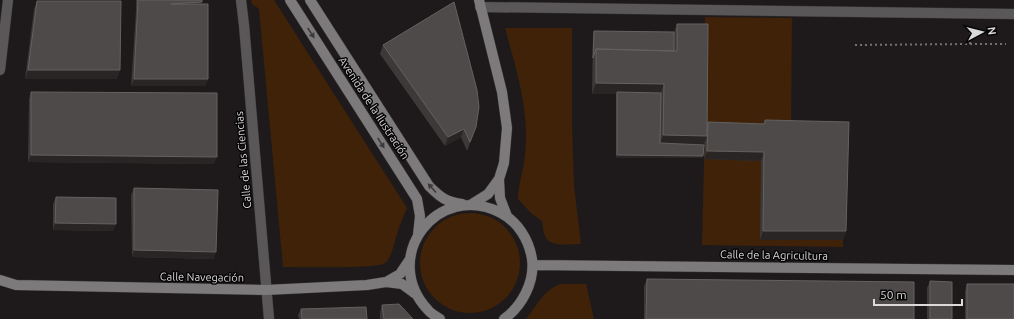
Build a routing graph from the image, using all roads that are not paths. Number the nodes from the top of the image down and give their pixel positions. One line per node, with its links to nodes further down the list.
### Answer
1 (8, 0): 7 (street)
2 (241, 0): 19 (street, Calle de las Ciencias)
3 (290, 0): 11 (street, Avenida de la Ilustración, one-way to 11)
4 (310, 0): 9 (street, Avenida de la Ilustración, one-way to 4)
5 (479, 3): 6 (street); 8 (street)
6 (1014, 14)
7 (0, 70)
8 (499, 179): 9 (street); 10 (street)
9 (469, 205): 10 (street, Avenida de la Ilustración); 11 (street)
10 (507, 216): 13 (street)
11 (418, 235): 12 (street)
12 (410, 259): 16 (street, Calle Navegación); 20 (street)
13 (533, 265): 14 (street, Calle de la Agricultura); 21 (street)
14 (1014, 270)
15 (0, 280): 17 (street)
16 (386, 282): 19 (street, Calle Navegación); 20 (street, Calle Navegación)
17 (16, 285): 18 (street); 19 (street, Calle Navegación)
18 (0, 289)
19 (266, 290): 22 (street, Calle de las Ciencias)
20 (417, 295): 23 (street)
21 (506, 318)
22 (269, 319)
23 (440, 319)

